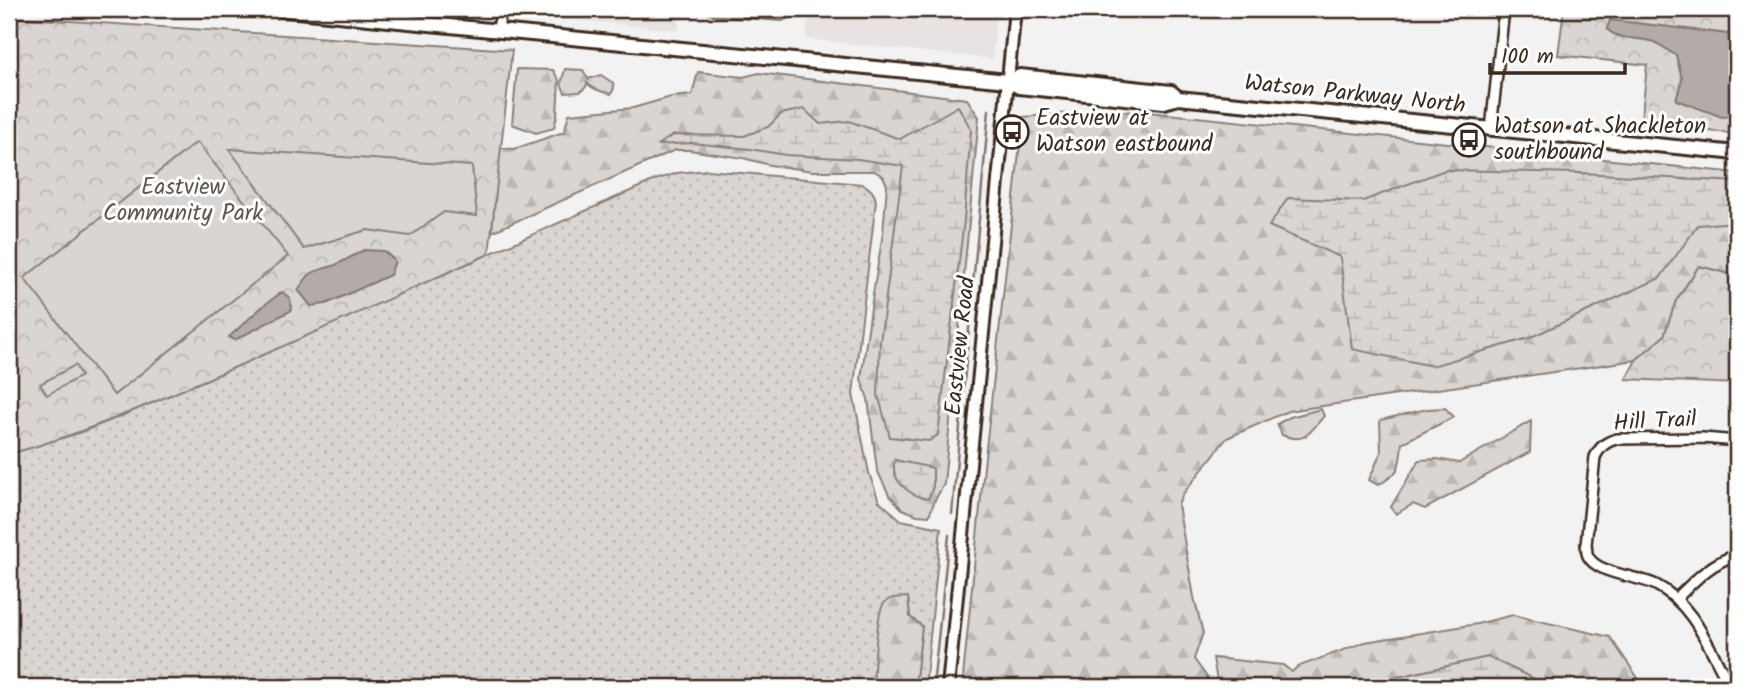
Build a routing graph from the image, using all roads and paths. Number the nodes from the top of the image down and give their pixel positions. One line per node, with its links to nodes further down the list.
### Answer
1 (277, 9): 5 (main road, Watson Parkway North)
2 (501, 9): 6 (street)
3 (1015, 9): 7 (street, Eastview Road)
4 (1504, 9): 8 (street)
5 (376, 13): 6 (main road, Watson Parkway North)
6 (498, 30): 7 (main road, Watson Parkway North)
7 (1008, 81): 8 (main road, Watson Parkway North); 13 (street, Eastview Road)
8 (1492, 129): 9 (main road, Watson Parkway North)
9 (1737, 153)
10 (1737, 441): 12 (street, Hill Trail)
11 (1737, 555): 12 (street)
12 (1677, 598): 14 (street, Hill Trail)
13 (948, 687)
14 (1734, 687)

